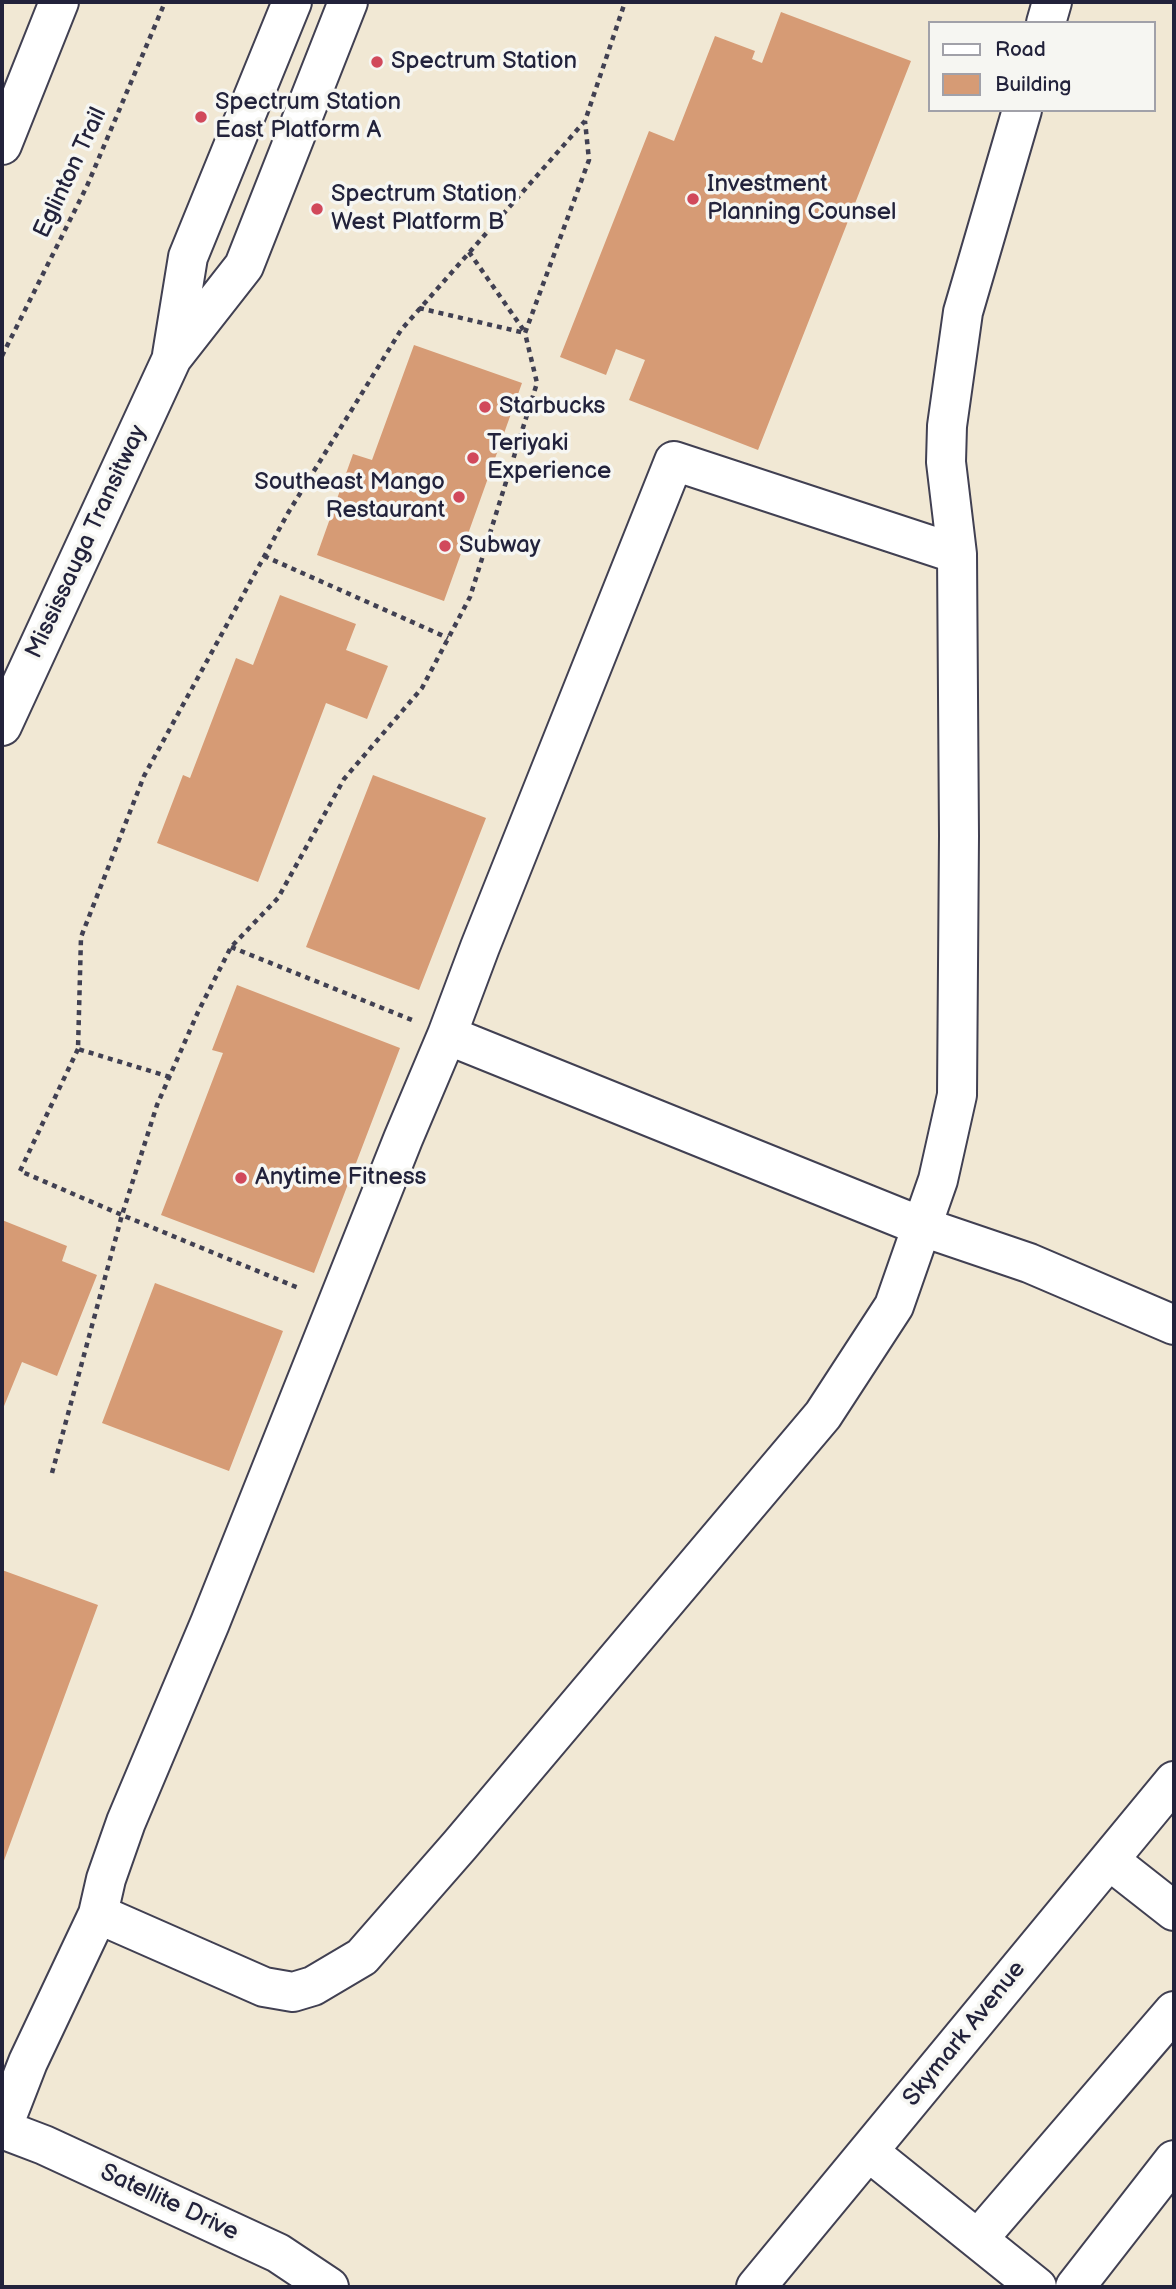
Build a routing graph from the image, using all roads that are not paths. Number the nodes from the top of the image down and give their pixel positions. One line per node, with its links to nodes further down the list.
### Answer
1 (59, 2): 7 (street)
2 (292, 2): 8 (street, Mississauga Transitway)
3 (348, 2): 8 (street, Mississauga Transitway)
4 (1052, 2): 5 (street)
5 (1047, 21)
6 (1021, 112): 9 (street)
7 (2, 145)
8 (172, 358): 10 (street, Mississauga Transitway)
9 (957, 554): 11 (street); 12 (street)
10 (2, 726)
11 (447, 1035): 12 (street); 17 (street)
12 (923, 1227): 13 (street); 17 (street)
13 (1174, 1325)
14 (1174, 1781): 15 (street, Skymark Avenue)
15 (1109, 1860): 16 (street); 20 (street, Skymark Avenue)
16 (1174, 1911)
17 (98, 1914): 19 (street)
18 (1174, 2011): 22 (street)
19 (2, 2129): 23 (street, Satellite Drive)
20 (869, 2151): 22 (street); 24 (street, Skymark Avenue)
21 (1174, 2160): 26 (street)
22 (978, 2239): 25 (street)
23 (329, 2287)
24 (756, 2287)
25 (1037, 2287)
26 (1075, 2287)

